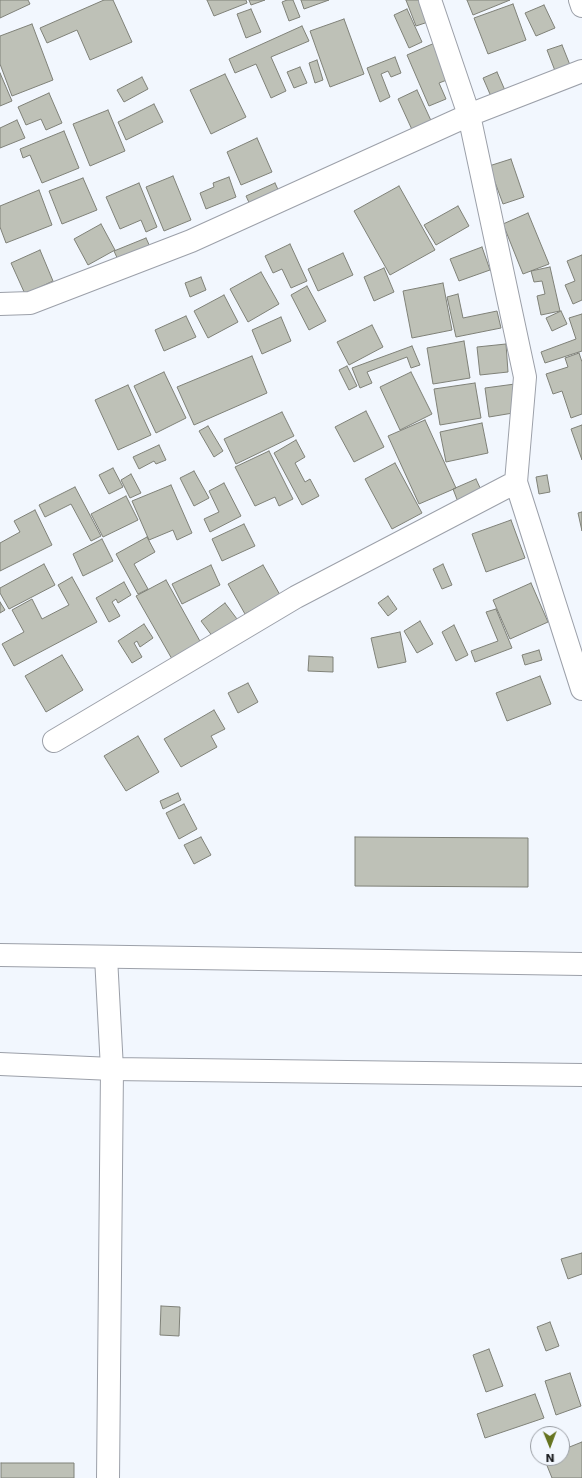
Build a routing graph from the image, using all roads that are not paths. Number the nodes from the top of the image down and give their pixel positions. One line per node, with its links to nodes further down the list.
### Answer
1 (430, 0): 5 (street)
2 (580, 0): 3 (street)
3 (582, 6)
4 (582, 72): 5 (street)
5 (469, 115): 6 (street); 7 (street)
6 (0, 304)
7 (516, 482): 8 (street); 9 (street)
8 (582, 689)
9 (54, 741)
10 (0, 955): 11 (street)
11 (106, 956): 12 (street); 14 (street)
12 (582, 964)
13 (0, 1064): 14 (street)
14 (112, 1069): 15 (street); 16 (street)
15 (582, 1075)
16 (108, 1478)

